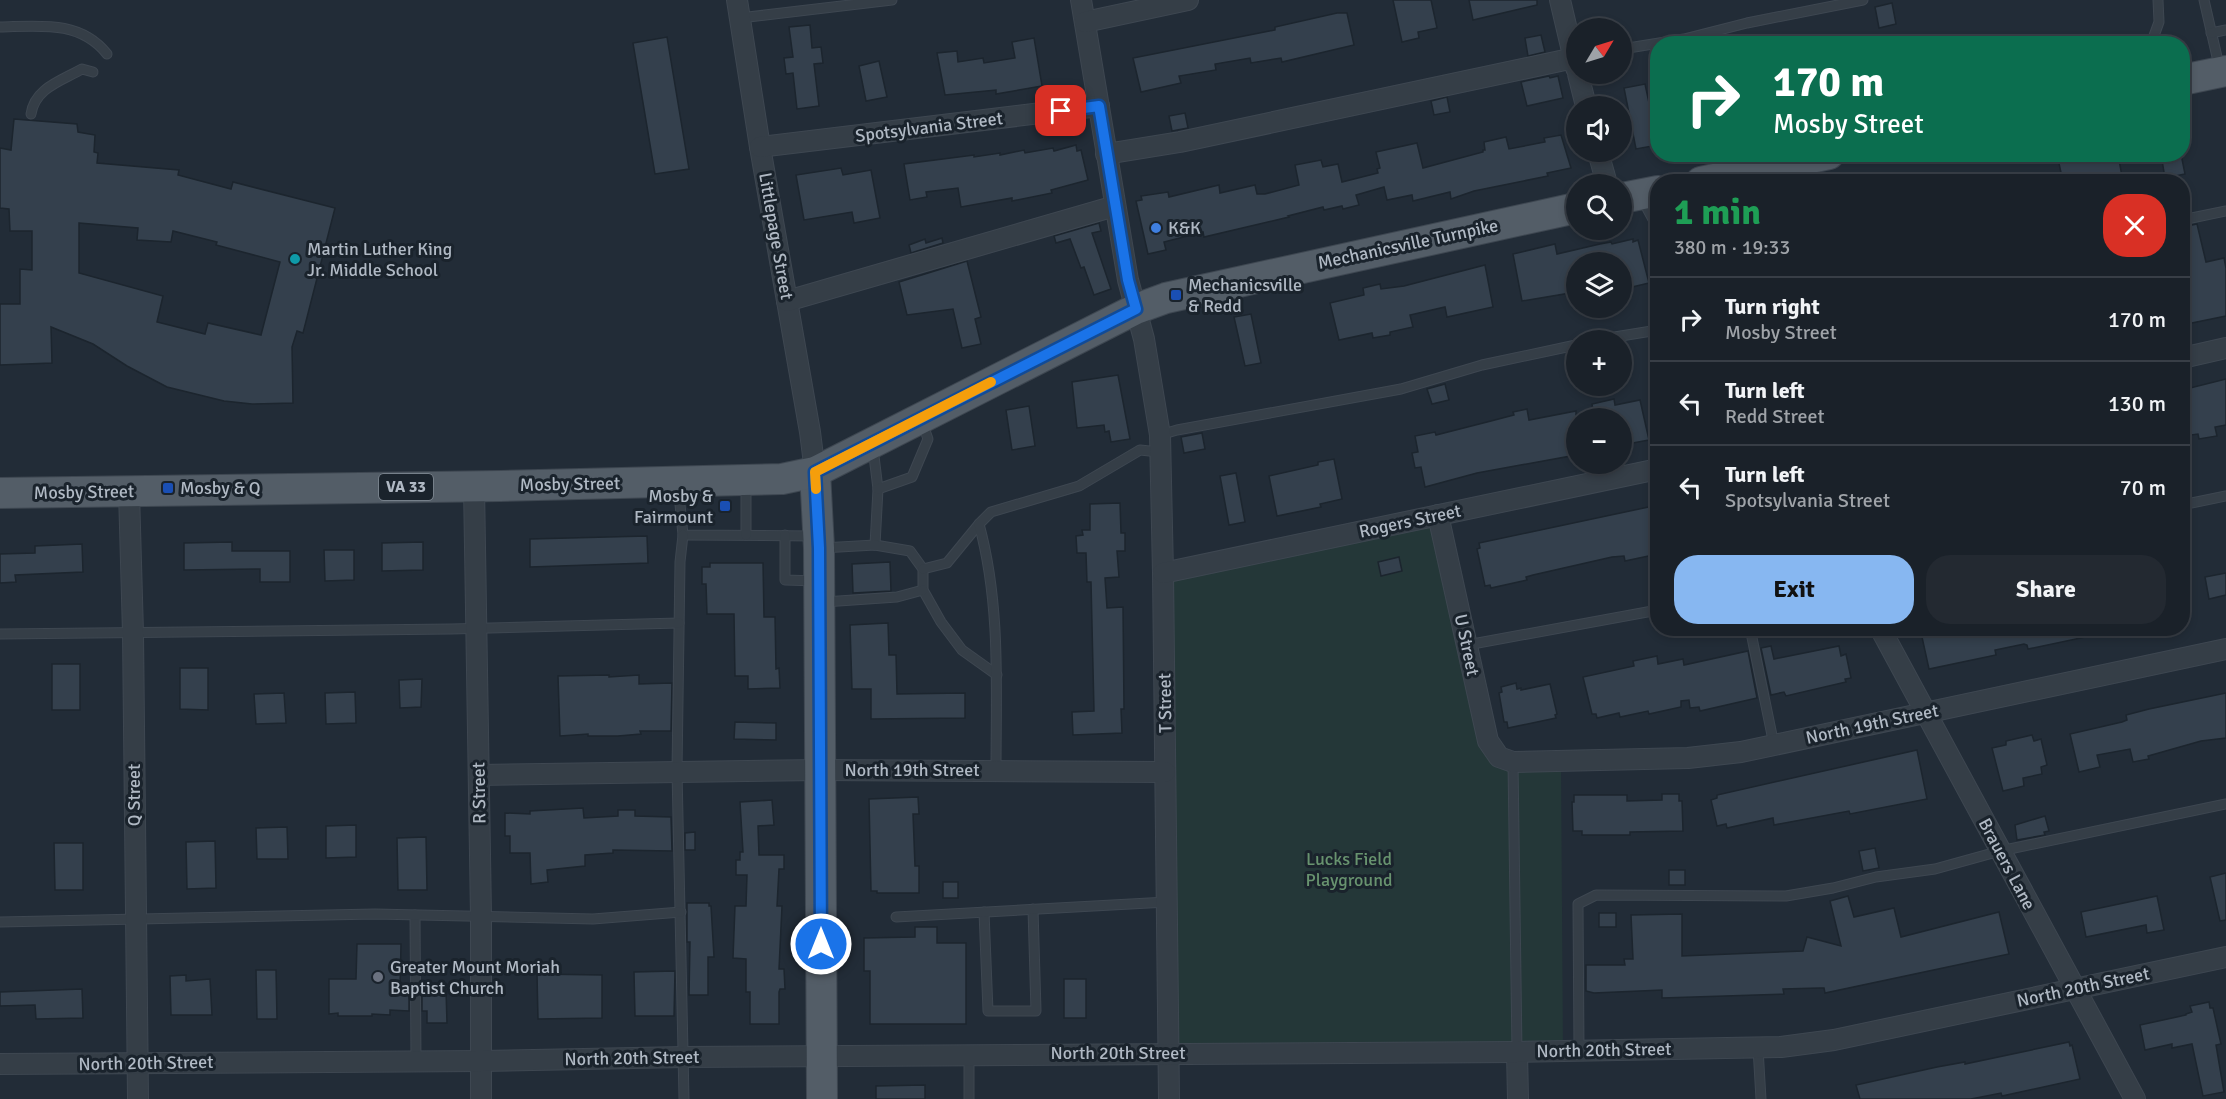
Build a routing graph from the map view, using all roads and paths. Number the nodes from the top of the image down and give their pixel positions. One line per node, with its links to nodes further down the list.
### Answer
1 (892, 0): 8 (lane)
2 (1081, 0): 9 (street, T Street)
3 (1188, 0): 9 (street)
4 (1560, 0): 10 (street)
5 (1863, 0): 14 (lane)
6 (2158, 0): 15 (lane)
7 (2204, 0): 13 (lane)
8 (738, 9): 25 (street, Littlepage Street)
9 (1085, 21): 23 (street, T Street)
10 (1566, 24)
11 (0, 27): 18 (lane)
12 (2226, 30): 13 (lane)
13 (2211, 33): 20 (lane)
14 (1696, 36)
15 (2154, 36)
16 (1650, 45): 17 (lane)
17 (1632, 48)
18 (108, 54)
19 (1566, 66): 26 (street)
20 (2223, 71): 22 (main road)
21 (93, 72): 24 (lane)
22 (2190, 78)
23 (1099, 106): 25 (street, Spotsylvania Street); 26 (street, T Street)
24 (31, 114)
25 (760, 147): 33 (street, Littlepage Street)
26 (1106, 154): 29 (street, T Street)
27 (1792, 162): 28 (main road)
28 (1738, 174)
29 (1115, 206): 33 (street); 34 (street, T Street)
30 (1566, 210): 34 (main road, Mechanicsville Turnpike)
31 (2226, 211): 32 (lane)
32 (2190, 218)
33 (787, 301): 44 (street, Littlepage Street)
34 (1136, 309): 40 (main road, Mosby Street); 42 (street, T Street)
35 (1650, 331): 36 (lane)
36 (1632, 334)
37 (1566, 347): 42 (lane)
38 (2226, 348): 39 (street)
39 (2190, 356)
40 (920, 417): 41 (main road, Mosby Street); 48 (lane)
41 (873, 442): 44 (main road, Mosby Street); 48 (lane)
42 (1159, 444): 54 (lane); 61 (street, T Street)
43 (1650, 471): 53 (street, Rogers Street)
44 (815, 472): 45 (main road, Mosby Street / VA 33); 58 (main road)
45 (746, 480): 46 (main road, Mosby Street / VA 33); 56 (lane)
46 (678, 482): 47 (main road, Mosby Street / VA 33); 55 (lane)
47 (474, 486): 49 (main road, Mosby Street / VA 33); 66 (street, R Street)
48 (878, 489): 59 (lane)
49 (129, 492): 50 (main road, Mosby Street / VA 33); 67 (street, Q Street)
50 (0, 493)
51 (2226, 496): 52 (lane)
52 (2190, 503)
53 (1438, 515): 61 (street, Rogers Street); 71 (street, U Street)
54 (979, 525): 60 (lane); 73 (lane)
55 (683, 535): 56 (lane); 65 (lane)
56 (746, 535): 57 (lane)
57 (785, 536): 58 (lane); 63 (lane)
58 (819, 542): 59 (lane); 63 (main road)
59 (874, 545): 60 (lane)
60 (923, 569): 62 (lane)
61 (1163, 573): 80 (street, T Street)
62 (922, 590): 63 (lane); 73 (lane)
63 (819, 591): 77 (main road)
64 (1650, 611): 71 (lane)
65 (679, 623): 66 (lane); 78 (lane)
66 (477, 628): 67 (lane); 81 (street, R Street)
67 (133, 633): 68 (lane); 91 (street, Q Street)
68 (0, 634)
69 (1752, 636): 75 (lane)
70 (1884, 636): 74 (street, Brauers Lane)
71 (1467, 645): 76 (street, U Street)
72 (2226, 649): 74 (street, North 19th Street)
73 (997, 675): 79 (lane)
74 (1924, 713): 75 (street, North 19th Street); 83 (street, Brauers Lane)
75 (1774, 745): 76 (street, North 19th Street)
76 (1513, 762): 97 (lane)
77 (821, 770): 78 (street, North 19th Street); 79 (street, North 19th Street); 100 (main road)
78 (677, 771): 81 (street, North 19th Street); 86 (lane)
79 (996, 771): 80 (street, North 19th Street)
80 (1165, 772): 84 (street, T Street)
81 (479, 775): 89 (street, R Street)
82 (2226, 804): 83 (lane)
83 (2000, 851): 94 (street, Brauers Lane); 96 (lane)
84 (1167, 902): 85 (lane); 98 (street, T Street)
85 (1032, 909): 87 (lane); 87 (lane)
86 (681, 912): 89 (lane); 101 (lane)
87 (984, 912): 90 (lane)
88 (415, 915): 89 (lane); 91 (lane); 102 (lane)
89 (481, 916): 103 (street, R Street)
90 (896, 917)
91 (134, 920): 92 (lane); 104 (street, Q Street)
92 (0, 922)
93 (2226, 957): 94 (street, North 20th Street)
94 (2074, 989): 95 (street, North 20th Street); 114 (street, Brauers Lane)
95 (1758, 1048): 96 (street, North 20th Street); 113 (lane)
96 (1579, 1049): 97 (street, North 20th Street)
97 (1517, 1052): 98 (street, North 20th Street); 112 (street)
98 (1169, 1053): 99 (street, North 20th Street); 111 (street, T Street)
99 (969, 1055): 100 (street, North 20th Street); 110 (lane)
100 (821, 1056): 101 (street, North 20th Street); 109 (main road)
101 (684, 1057): 103 (street, North 20th Street); 108 (lane)
102 (416, 1061): 103 (street, North 20th Street); 104 (street, North 20th Street)
103 (481, 1061): 107 (street, R Street)
104 (137, 1062): 105 (street, North 20th Street); 106 (street, Q Street)
105 (0, 1064)
106 (138, 1099)
107 (481, 1099)
108 (684, 1099)
109 (822, 1099)
110 (969, 1099)
111 (1169, 1099)
112 (1518, 1099)
113 (1761, 1099)
114 (2135, 1099)

